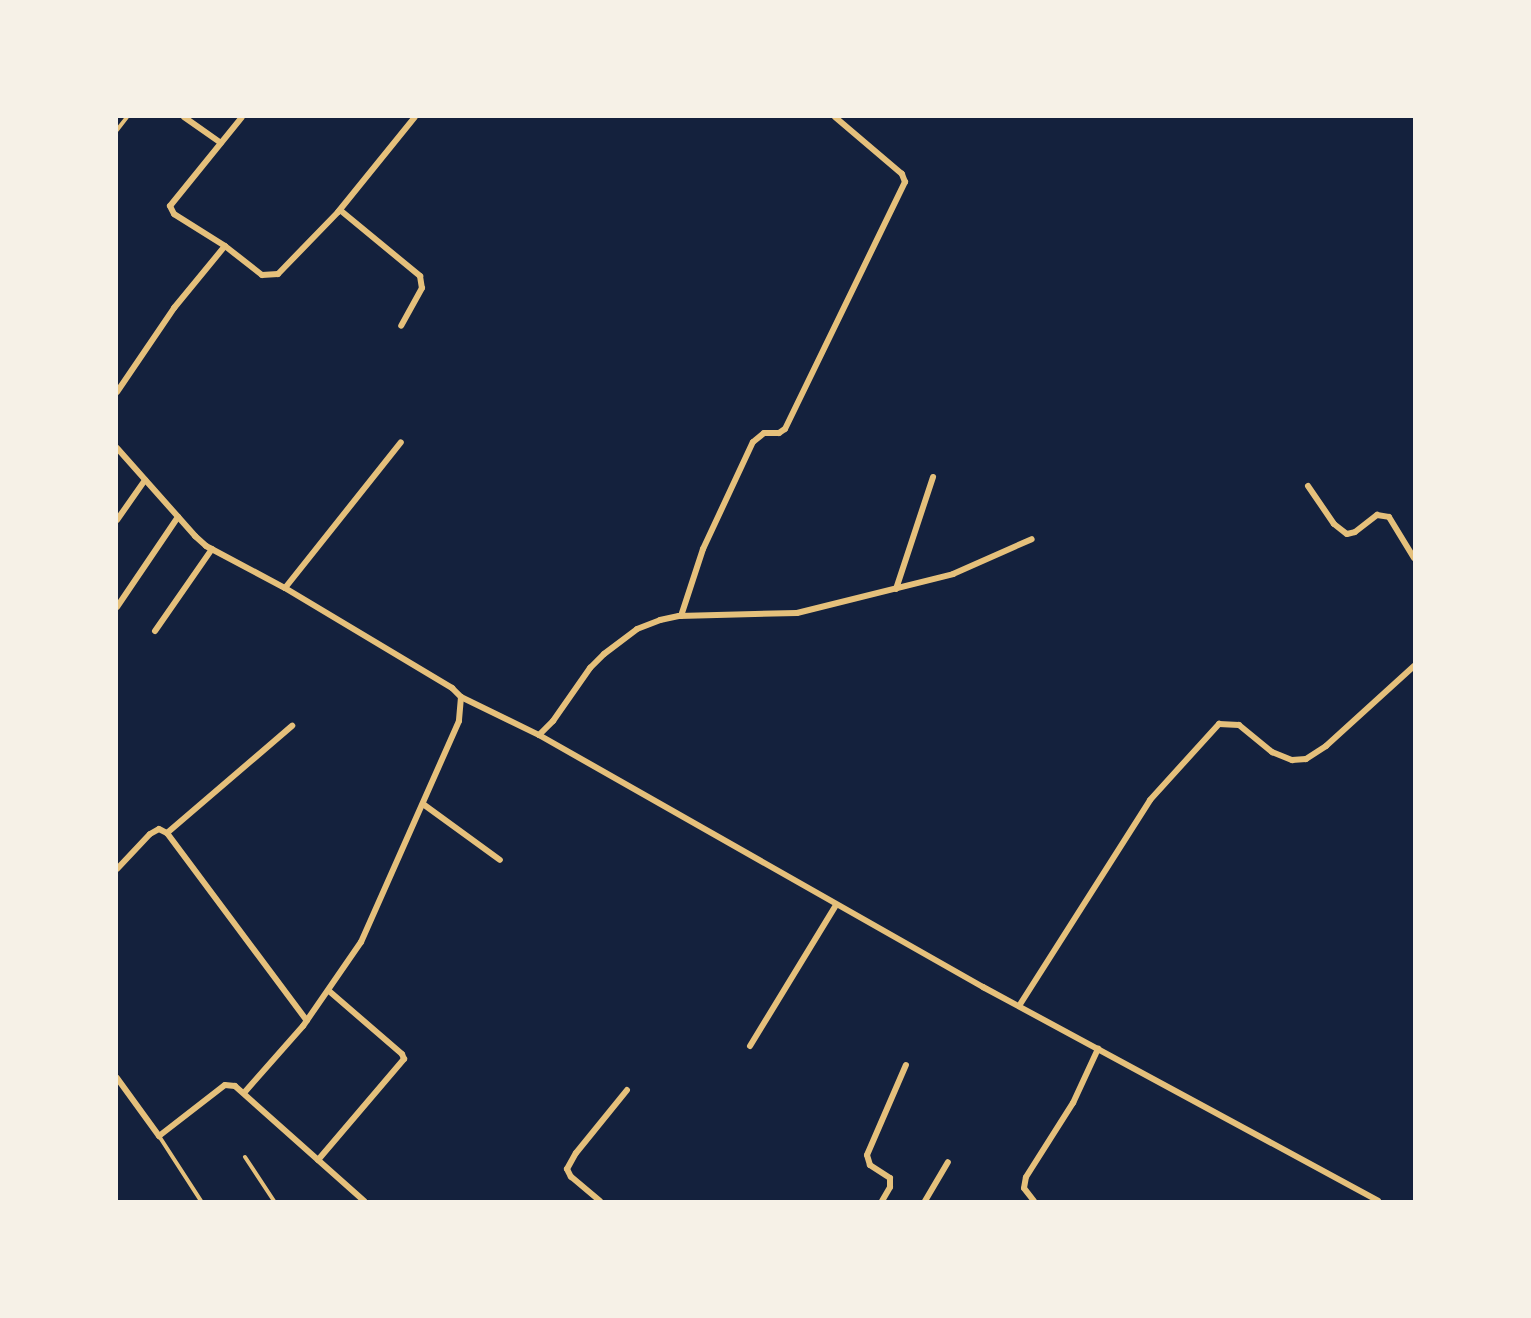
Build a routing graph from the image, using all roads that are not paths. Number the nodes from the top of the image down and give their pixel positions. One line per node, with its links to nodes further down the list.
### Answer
1 (127, 117): 6 (lane)
2 (184, 117): 7 (street)
3 (242, 117): 7 (street)
4 (414, 117): 8 (street)
5 (835, 117): 25 (street)
6 (117, 130)
7 (221, 143): 9 (street)
8 (340, 210): 9 (street); 10 (street)
9 (225, 246): 11 (street)
10 (401, 326)
11 (117, 392)
12 (401, 442): 22 (street)
13 (117, 448): 15 (street)
14 (933, 477): 23 (street)
15 (145, 480): 17 (street); 18 (street)
16 (1308, 486): 21 (street)
17 (178, 518): 20 (street); 24 (street)
18 (117, 520)
19 (1032, 539): 23 (street)
20 (212, 549): 22 (street); 26 (street)
21 (1414, 558)
22 (285, 588): 28 (street)
23 (896, 589): 25 (street)
24 (117, 607)
25 (681, 616): 30 (street)
26 (155, 631)
27 (1414, 666): 37 (street)
28 (461, 697): 30 (street); 31 (street)
29 (292, 726): 32 (street)
30 (538, 735): 35 (street)
31 (423, 804): 33 (street); 36 (street)
32 (167, 833): 34 (street); 38 (street)
33 (501, 860)
34 (117, 869)
35 (836, 905): 37 (street); 39 (street)
36 (329, 991): 38 (street); 47 (street)
37 (1019, 1006): 40 (street)
38 (307, 1021): 44 (street)
39 (750, 1046)
40 (1098, 1049): 55 (street); 56 (street)
41 (906, 1065): 53 (street)
42 (117, 1078): 45 (street)
43 (627, 1090): 52 (street)
44 (244, 1093): 45 (street); 47 (street)
45 (159, 1136): 49 (lane)
46 (244, 1157): 50 (lane)
47 (318, 1160): 51 (street)
48 (948, 1162): 54 (street)
49 (201, 1201)
50 (274, 1201)
51 (364, 1201)
52 (600, 1201)
53 (882, 1201)
54 (925, 1201)
55 (1034, 1201)
56 (1378, 1201)

